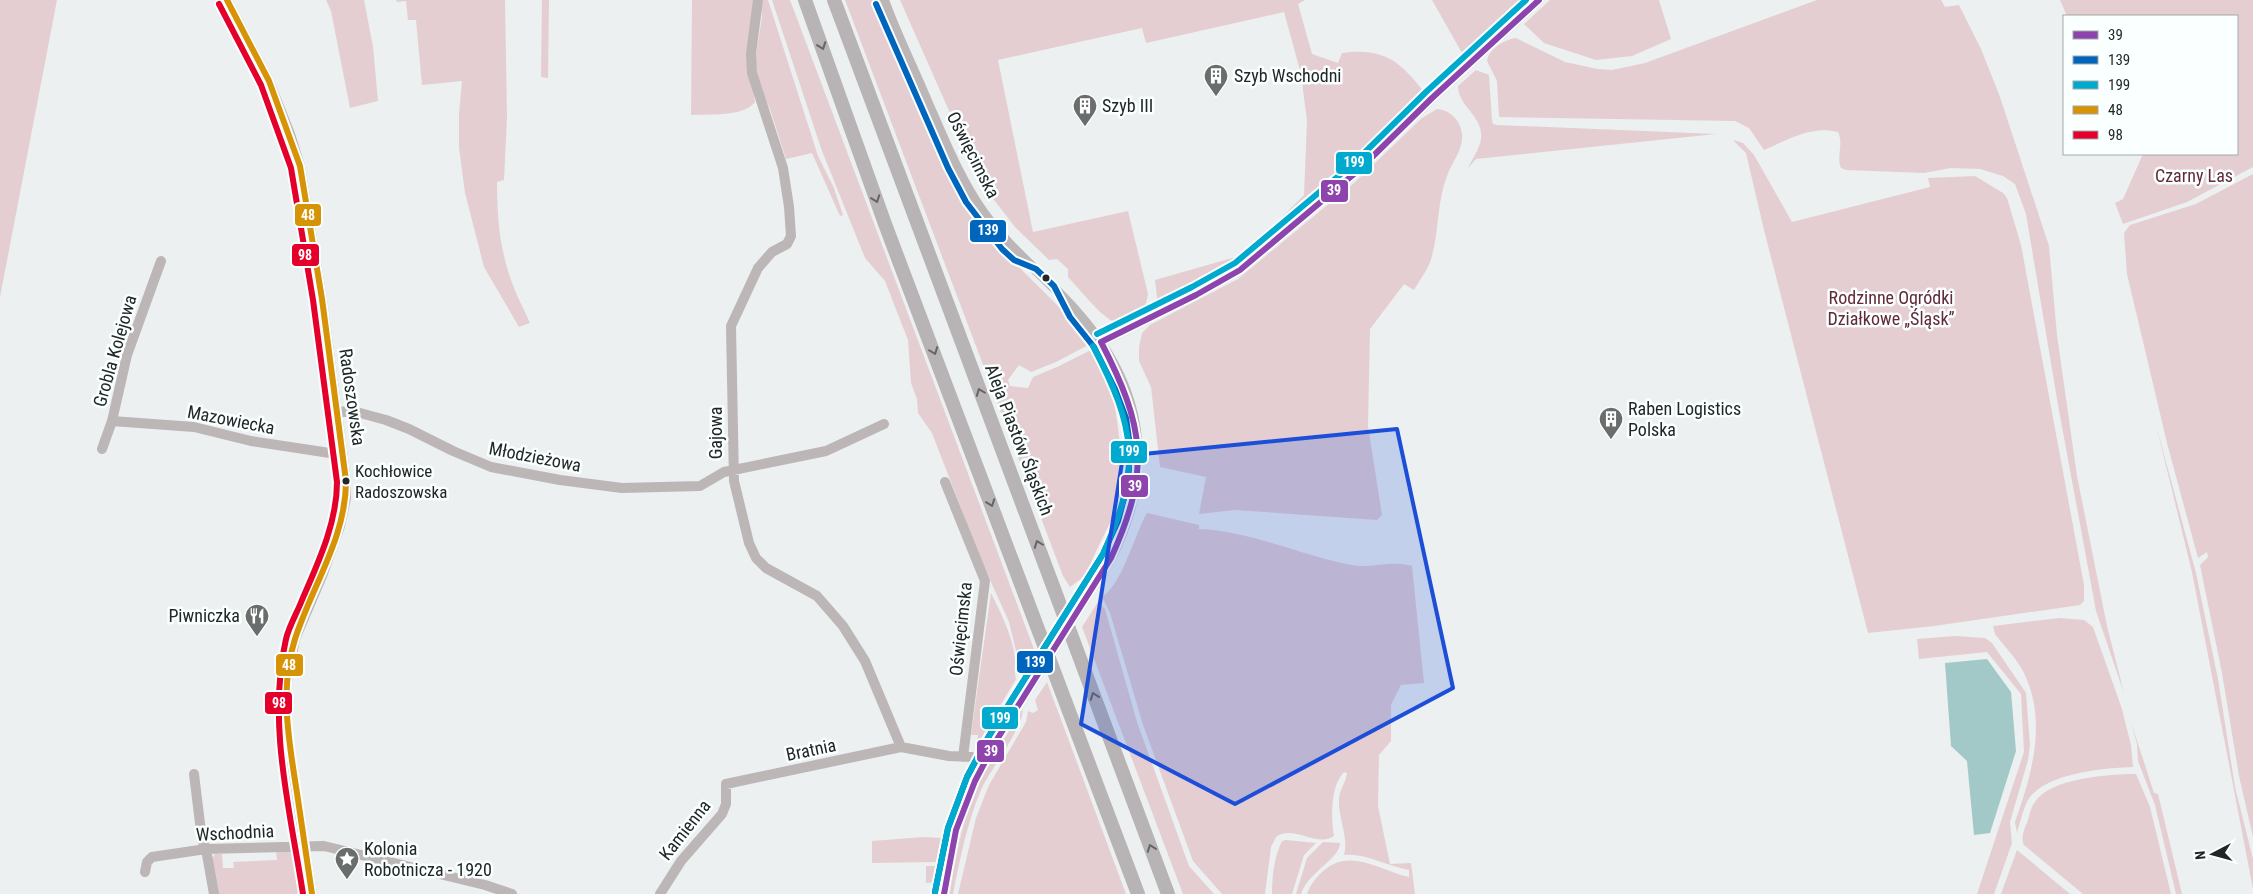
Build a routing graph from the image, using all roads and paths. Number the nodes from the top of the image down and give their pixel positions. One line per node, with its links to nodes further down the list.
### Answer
1 (227, 0): 9 (street, Radoszowska)
2 (758, 0): 14 (street, Gajowa)
3 (805, 0): 29 (highway, one-way to 29)
4 (834, 0): 30 (highway, Aleja Piastów Śląskich, one-way to 4)
5 (884, 0): 8 (street, Oświęcimska)
6 (1539, 0): 8 (street)
7 (161, 261): 10 (street, Grobla Kolejowa)
8 (1101, 342): 18 (street, Oświęcimska)
9 (337, 411): 13 (street, Radoszowska); 14 (street, Młodzieżowa)
10 (112, 421): 12 (street, Grobla Kolejowa); 13 (street, Mazowiecka)
11 (884, 424): 14 (street, Młodzieżowa)
12 (102, 449)
13 (343, 455): 21 (street, Radoszowska)
14 (733, 471): 16 (street, Gajowa)
15 (945, 482): 17 (street, Oświęcimska)
16 (901, 747): 17 (street); 20 (street, Bratnia)
17 (963, 757): 18 (street)
18 (984, 762): 28 (street, Oświęcimska)
19 (194, 774): 22 (street)
20 (726, 784): 27 (street, Kamienna)
21 (305, 845): 22 (street, Wschodnia); 25 (street, Radoszowska); 26 (street, Wschodnia)
22 (206, 849): 23 (street, Wschodnia); 24 (street)
23 (145, 872)
24 (214, 894)
25 (312, 894)
26 (512, 894)
27 (660, 894)
28 (944, 894)
29 (1138, 894)
30 (1168, 894)

